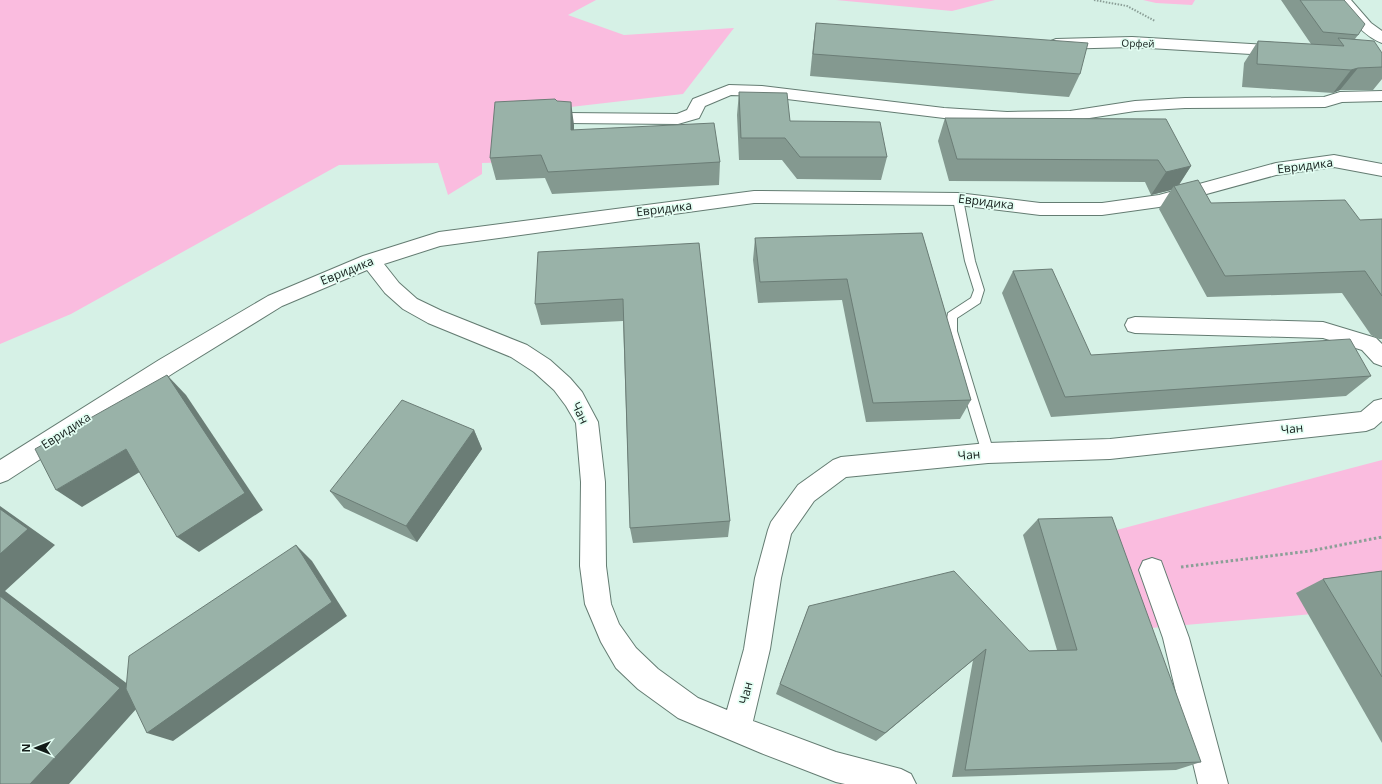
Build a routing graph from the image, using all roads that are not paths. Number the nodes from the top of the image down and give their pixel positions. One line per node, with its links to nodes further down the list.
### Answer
1 (1342, 0): 2 (street)
2 (1382, 38)
3 (1038, 45): 4 (street, Орфей)
4 (1298, 52)
5 (1382, 96): 6 (street)
6 (567, 118)
7 (1382, 170): 8 (street, Евридика)
8 (958, 199): 9 (street, Евридика); 13 (lane)
9 (370, 261): 14 (street, Евридика); 16 (street, Чан)
10 (1135, 325): 11 (street)
11 (1382, 356)
12 (1382, 408): 13 (street, Чан)
13 (988, 453): 16 (street, Чан)
14 (0, 473)
15 (1152, 570): 18 (street)
16 (737, 728): 17 (street, Чан)
17 (901, 784)
18 (1212, 784)

